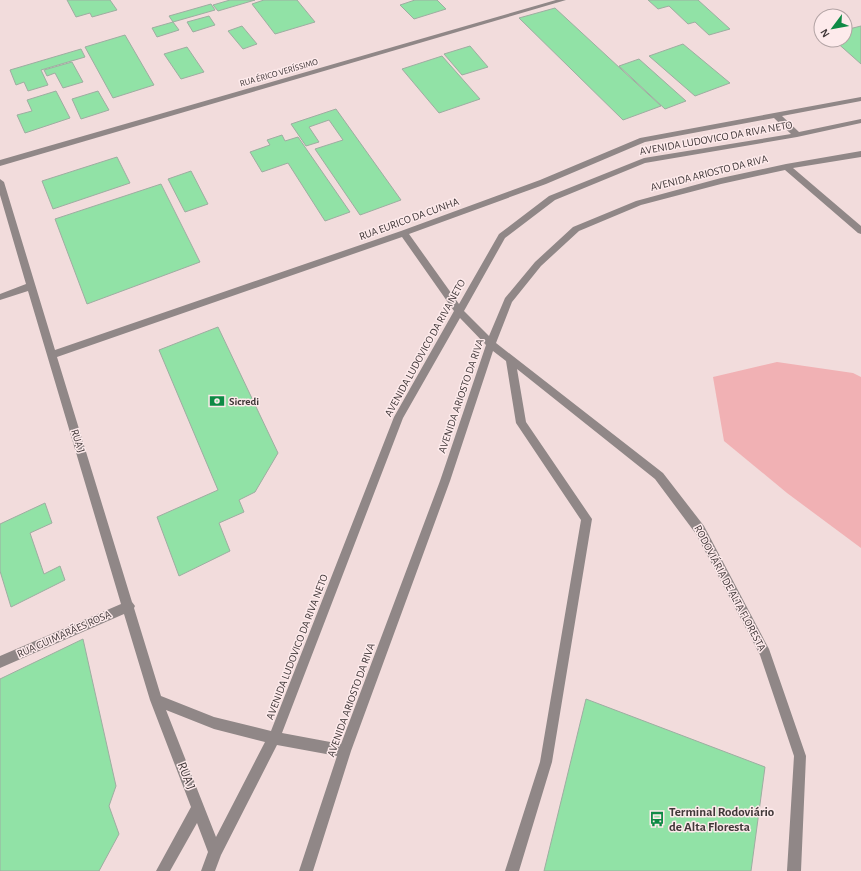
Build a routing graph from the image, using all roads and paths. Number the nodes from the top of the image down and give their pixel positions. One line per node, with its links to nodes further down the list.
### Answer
1 (562, 0): 7 (street, RUA ÉRICO VERÍSSIMO)
2 (861, 99): 3 (street, RUA EURICO DA CUNHA)
3 (776, 115): 5 (street); 10 (street, RUA EURICO DA CUNHA)
4 (861, 121): 5 (street, AVENIDA LUDOVICO DA RIVA NETO)
5 (797, 136): 10 (street, AVENIDA LUDOVICO DA RIVA NETO)
6 (861, 154): 8 (street, AVENIDA ARIOSTO DA RIVA)
7 (0, 163)
8 (786, 167): 11 (street); 16 (street, AVENIDA ARIOSTO DA RIVA)
9 (0, 182): 13 (street, RUA J)
10 (548, 190): 12 (street, RUA EURICO DA CUNHA); 15 (street, AVENIDA LUDOVICO DA RIVA NETO)
11 (861, 231)
12 (404, 233): 15 (street, RODOVIÁRIA DE ALTA FLORESTA); 17 (street, RUA EURICO DA CUNHA)
13 (32, 286): 14 (street); 17 (street, RUA J)
14 (0, 297)
15 (459, 311): 16 (street, RODOVIÁRIA DE ALTA FLORESTA); 22 (street, AVENIDA LUDOVICO DA RIVA NETO)
16 (491, 344): 18 (street, RODOVIÁRIA DE ALTA FLORESTA); 23 (street, AVENIDA ARIOSTO DA RIVA)
17 (52, 355): 19 (street, RUA J)
18 (510, 359): 29 (street); 30 (street, RODOVIÁRIA DE ALTA FLORESTA)
19 (129, 606): 20 (street, RUA GUIMARÃES ROSA); 21 (street, RUA J)
20 (0, 662)
21 (156, 700): 22 (street); 24 (street, RUA J)
22 (274, 738): 23 (street); 25 (street, AVENIDA LUDOVICO DA RIVA NETO)
23 (345, 750): 28 (street, AVENIDA ARIOSTO DA RIVA)
24 (198, 808): 25 (street, RUA J); 26 (street)
25 (214, 852): 27 (street, AVENIDA LUDOVICO DA RIVA NETO)
26 (163, 871)
27 (208, 871)
28 (306, 871)
29 (512, 871)
30 (794, 871)

